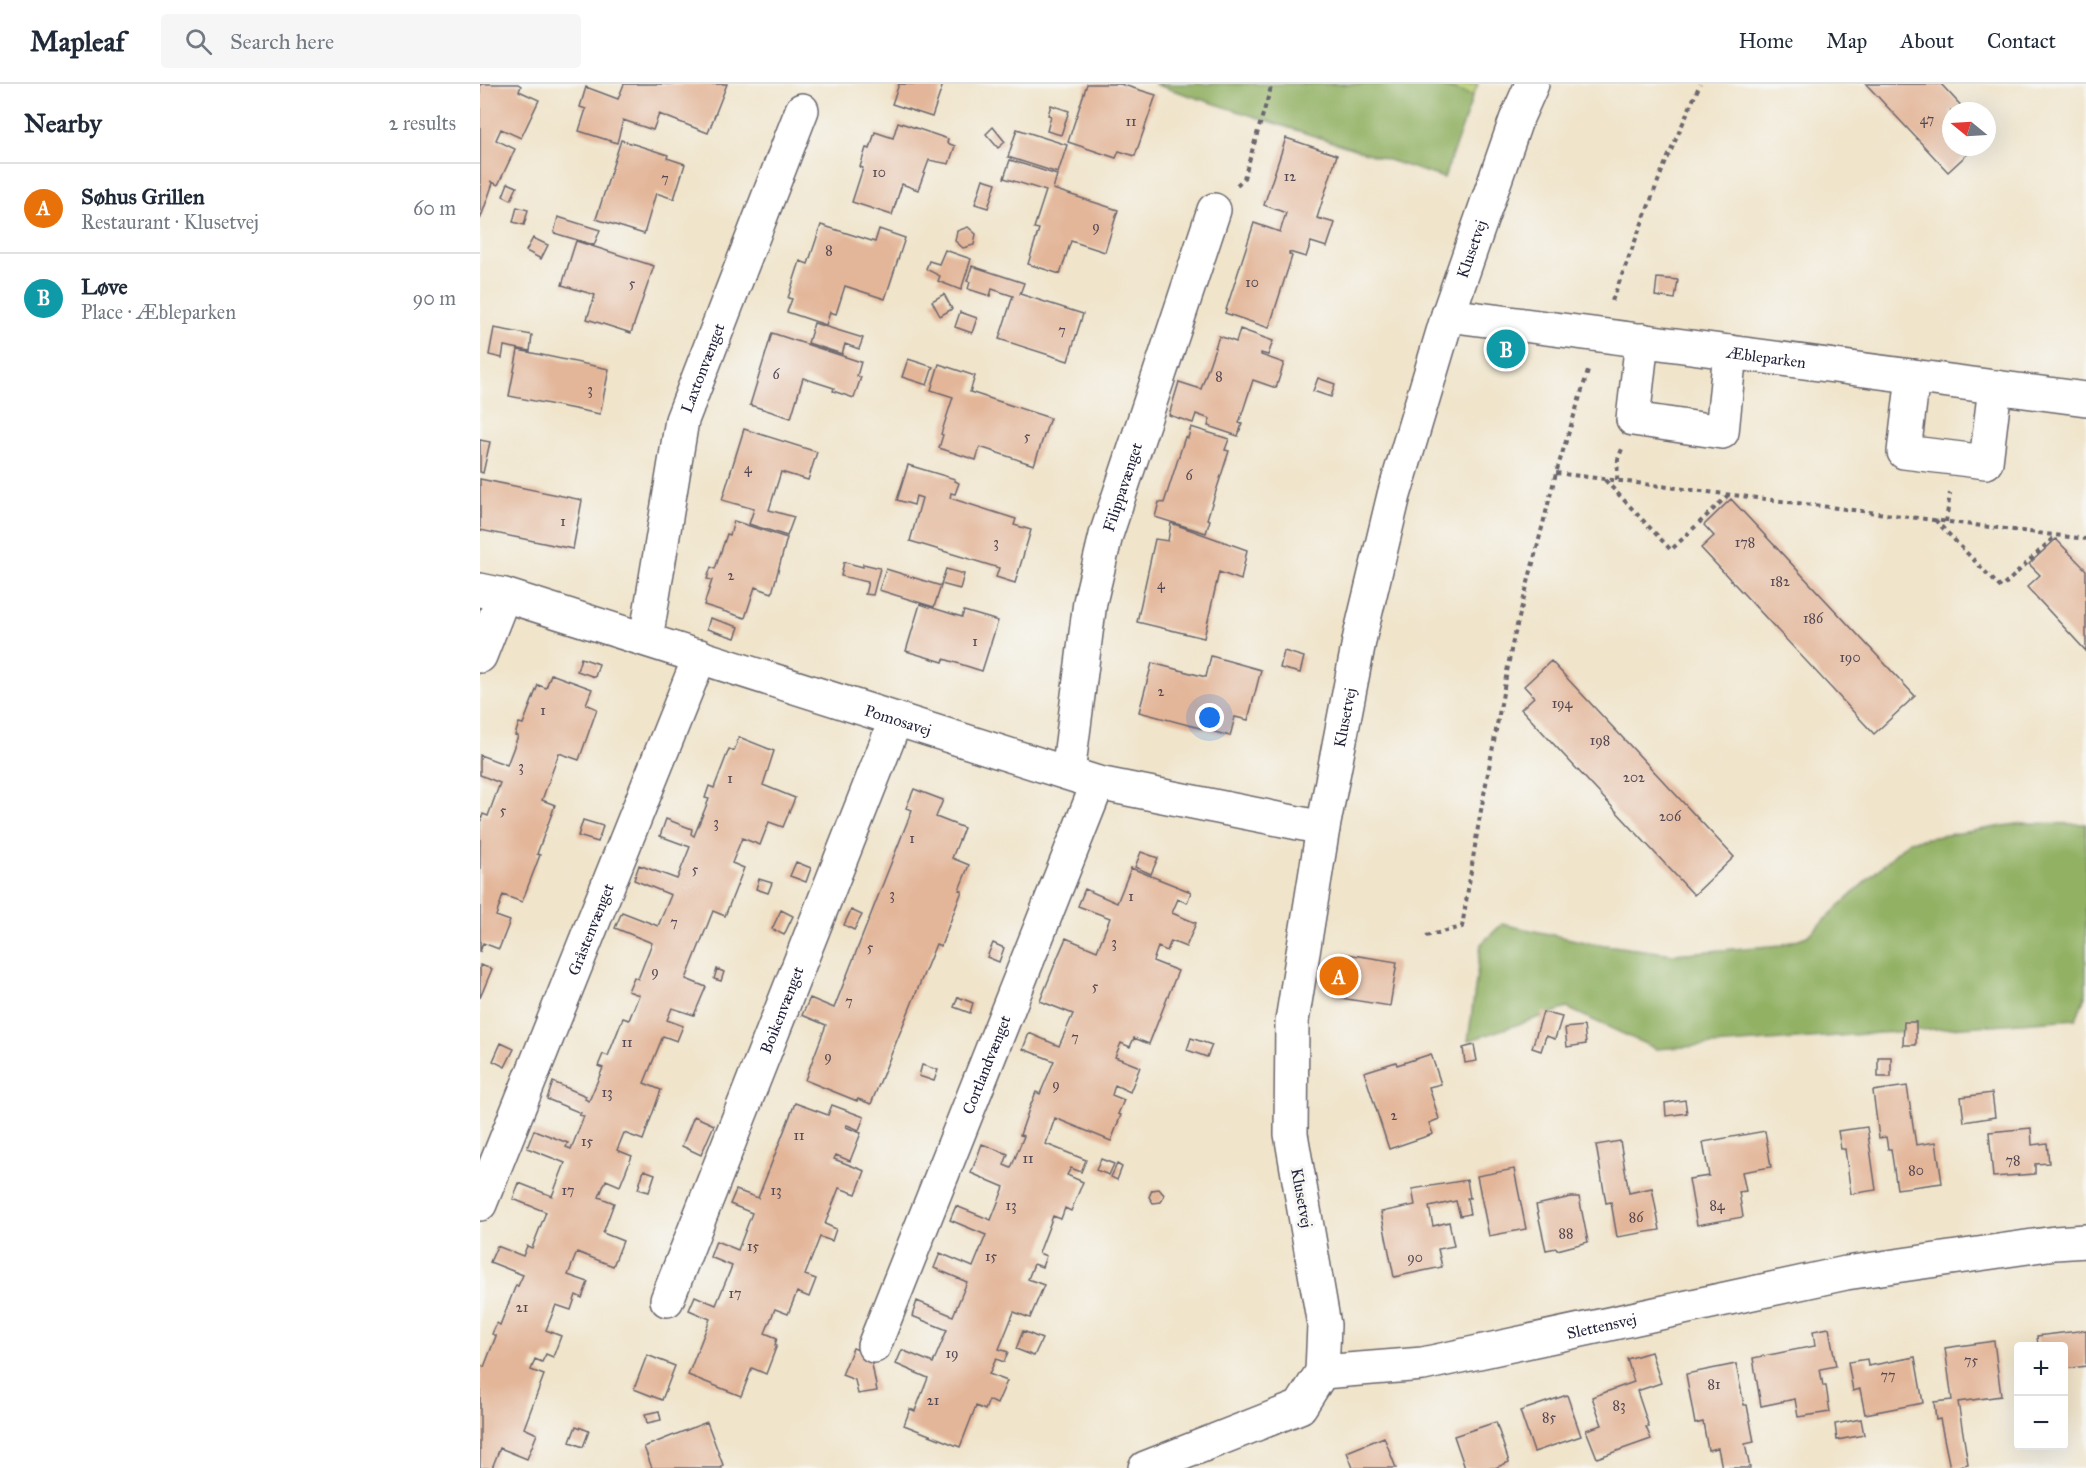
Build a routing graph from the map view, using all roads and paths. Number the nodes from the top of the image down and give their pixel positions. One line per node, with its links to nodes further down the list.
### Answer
1 (1272, 84): 5 (path)
2 (1532, 84): 6 (street, Klusetvej)
3 (1701, 84): 7 (path)
4 (802, 110): 20 (street, Laxtonvænget)
5 (1214, 210): 24 (street, Filippavænget)
6 (1448, 315): 7 (street, Æbleparken); 25 (street, Klusetvej)
7 (1600, 335): 8 (street, Æbleparken); 13 (path)
8 (1642, 340): 9 (street, Æbleparken); 9 (street)
9 (1730, 352): 10 (street, Æbleparken)
10 (1913, 376): 11 (street, Æbleparken); 11 (street)
11 (1995, 387): 12 (street, Æbleparken)
12 (2086, 399)
13 (1556, 473): 14 (path); 26 (path)
14 (1604, 479): 15 (path); 15 (path)
15 (1729, 495): 16 (path)
16 (1935, 520): 17 (path); 17 (path)
17 (2055, 535): 18 (path)
18 (2086, 539)
19 (492, 593): 20 (street, Pomosavej); 21 (street)
20 (646, 639): 22 (street, Pomosavej)
21 (480, 656)
22 (700, 656): 23 (street, Pomosavej); 27 (street, Gråstenvænget)
23 (896, 719): 24 (street, Pomosavej); 29 (street, Boikenvænget)
24 (1083, 778): 25 (street, Pomosavej); 30 (street, Cortlandvænget)
25 (1323, 828): 31 (street, Klusetvej)
26 (1426, 936)
27 (480, 1204)
28 (2086, 1241): 31 (street, Slettensvej)
29 (667, 1300)
30 (873, 1346)
31 (1322, 1372): 32 (street)
32 (1145, 1468)

